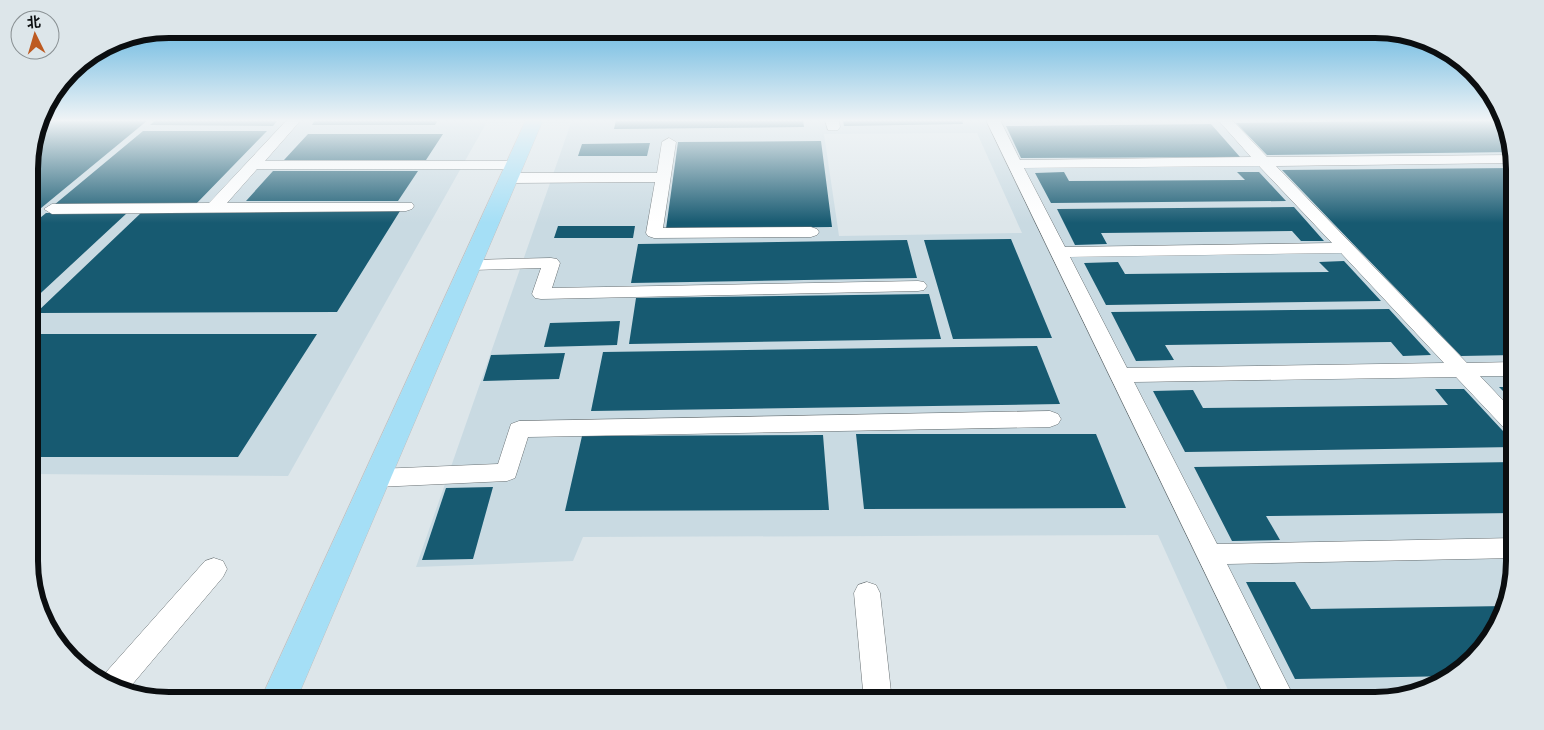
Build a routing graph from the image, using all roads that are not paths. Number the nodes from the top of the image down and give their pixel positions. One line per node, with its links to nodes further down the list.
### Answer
1 (264, 154): 9 (street)
2 (520, 154): 10 (main road)
3 (667, 154): 11 (street)
4 (1010, 154): 8 (street)
5 (1256, 154): 7 (street)
6 (1505, 159): 7 (street)
7 (1263, 162): 8 (street); 16 (street)
8 (1015, 164): 17 (street)
9 (254, 165): 10 (street); 13 (street)
10 (513, 171): 11 (street); 18 (main road)
11 (663, 177): 15 (street)
12 (406, 206): 13 (street)
13 (214, 208): 14 (street)
14 (52, 209)
15 (811, 232)
16 (1346, 248): 17 (street); 21 (street)
17 (1058, 252): 22 (street)
18 (472, 265): 19 (street); 25 (main road)
19 (918, 286)
20 (1506, 369): 21 (street)
21 (1462, 370): 22 (street); 23 (street)
22 (1120, 375): 27 (street)
23 (1506, 416)
24 (1050, 419): 25 (street)
25 (377, 478): 31 (main road)
26 (1506, 548): 27 (street)
27 (1209, 554): 33 (street)
28 (214, 569): 30 (street)
29 (867, 593): 32 (street)
30 (116, 682)
31 (282, 692)
32 (877, 692)
33 (1278, 692)

